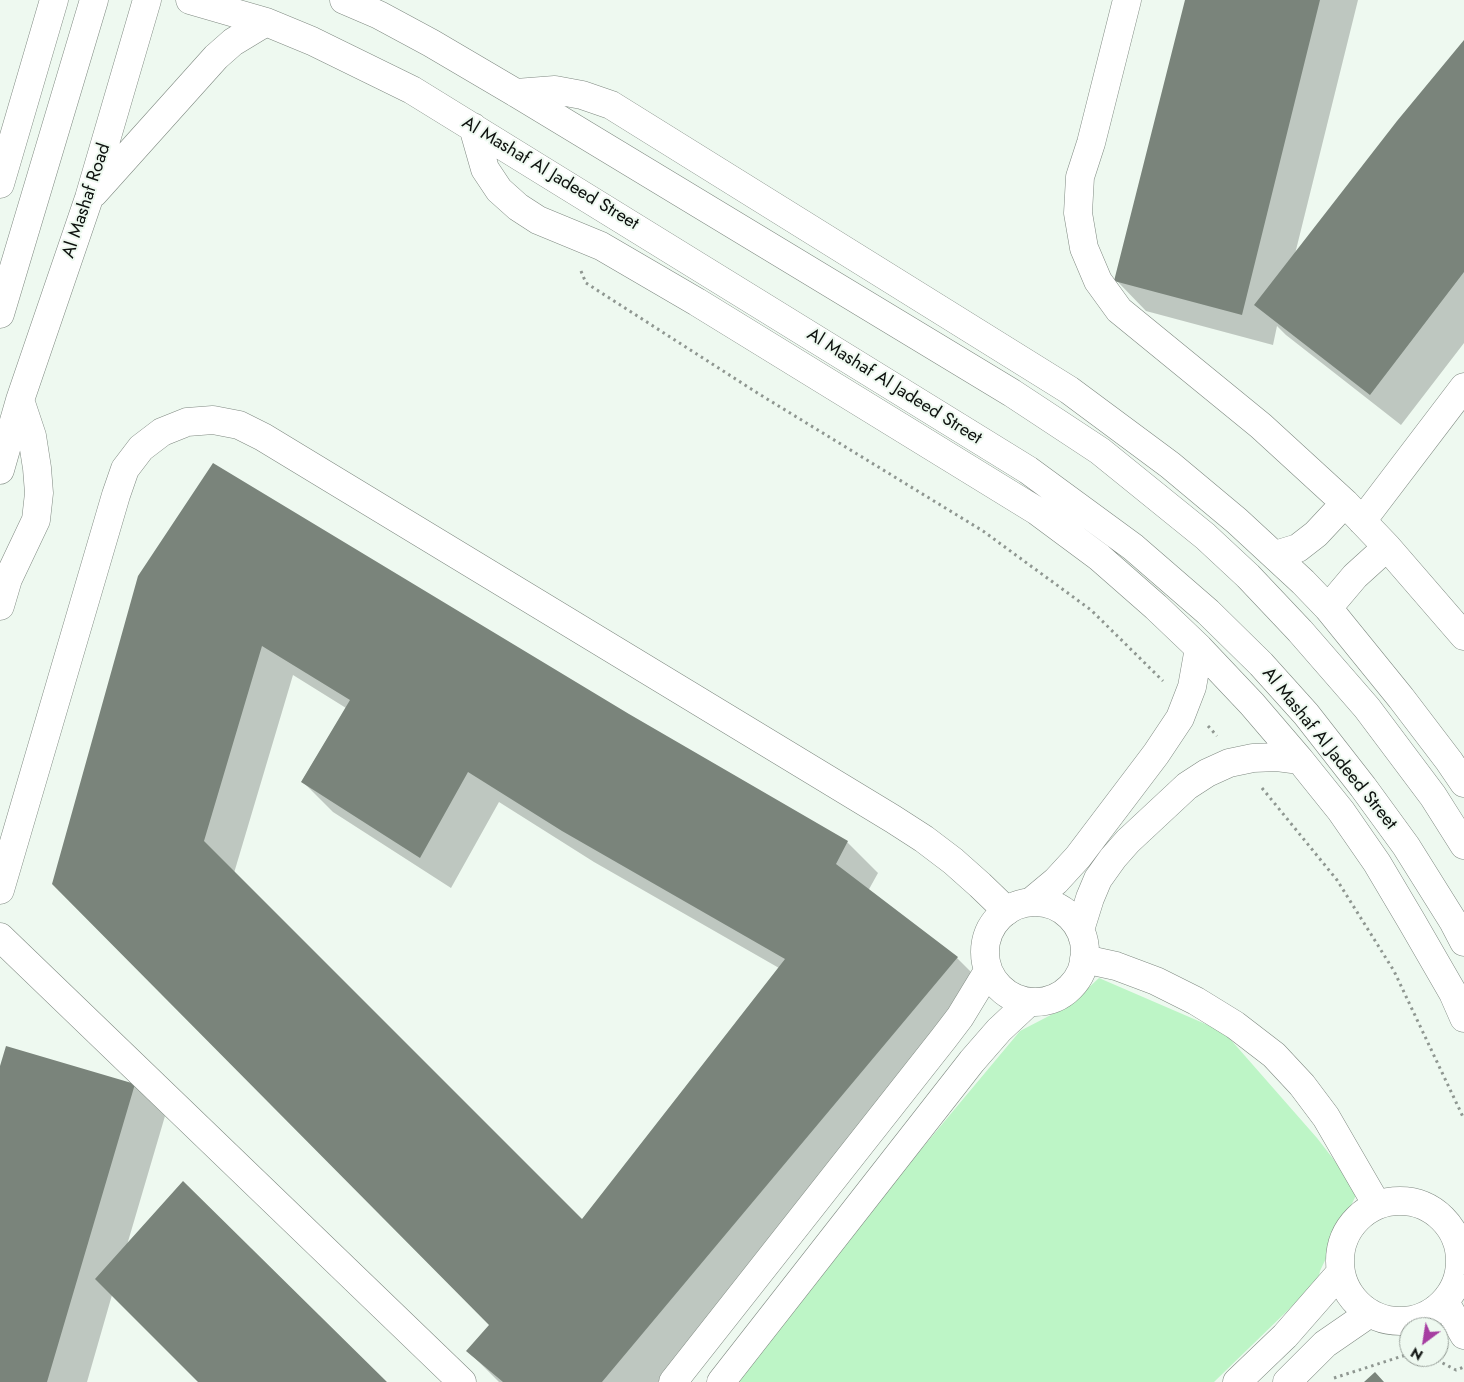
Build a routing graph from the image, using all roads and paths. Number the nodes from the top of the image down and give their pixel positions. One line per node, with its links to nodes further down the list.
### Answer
1 (54, 0): 10 (street)
2 (94, 0): 13 (street)
3 (147, 0): 11 (street, Al Mashaf Road)
4 (190, 0): 7 (street, Al Mashaf Al Jadeed Street)
5 (344, 0): 8 (street)
6 (1127, 0): 17 (street)
7 (266, 22): 9 (street, Al Mashaf Al Jadeed Street); 11 (street)
8 (516, 93): 19 (street); 28 (street)
9 (473, 127): 12 (street); 34 (street, Al Mashaf Al Jadeed Street)
10 (0, 184)
11 (89, 198): 15 (street, Al Mashaf Road)
12 (564, 231): 23 (street); 24 (path)
13 (0, 314)
14 (1464, 387): 17 (street)
15 (20, 400): 16 (street, Al Mashaf Road); 20 (street)
16 (0, 470)
17 (1353, 512): 18 (street); 19 (street)
18 (1388, 547): 21 (street); 22 (street)
19 (1275, 555): 21 (street)
20 (0, 606)
21 (1328, 608): 27 (street)
22 (1464, 636)
23 (1199, 648): 24 (street); 25 (street)
24 (1186, 703): 26 (path); 30 (street)
25 (1300, 760): 26 (street); 38 (street)
26 (1240, 761): 32 (street); 39 (path)
27 (1464, 783)
28 (1464, 845)
29 (0, 890): 31 (street)
30 (1032, 901): 31 (street); 32 (street)
31 (1007, 911): 36 (street)
32 (1080, 930): 35 (street)
33 (0, 937): 49 (street)
34 (1464, 942)
35 (1084, 958): 37 (street); 40 (street)
36 (988, 971): 37 (street); 50 (street)
37 (1029, 1002): 51 (street)
38 (1464, 1018)
39 (1464, 1119)
40 (1377, 1205): 41 (street); 42 (street)
41 (1341, 1272): 43 (street); 52 (street)
42 (1445, 1302): 43 (street); 44 (street)
43 (1370, 1313): 46 (street)
44 (1464, 1335)
45 (1399, 1357): 46 (path)
46 (1310, 1360): 53 (street)
47 (1449, 1366): 48 (path)
48 (1464, 1367)
49 (462, 1382)
50 (673, 1382)
51 (721, 1382)
52 (1237, 1382)
53 (1287, 1382)

